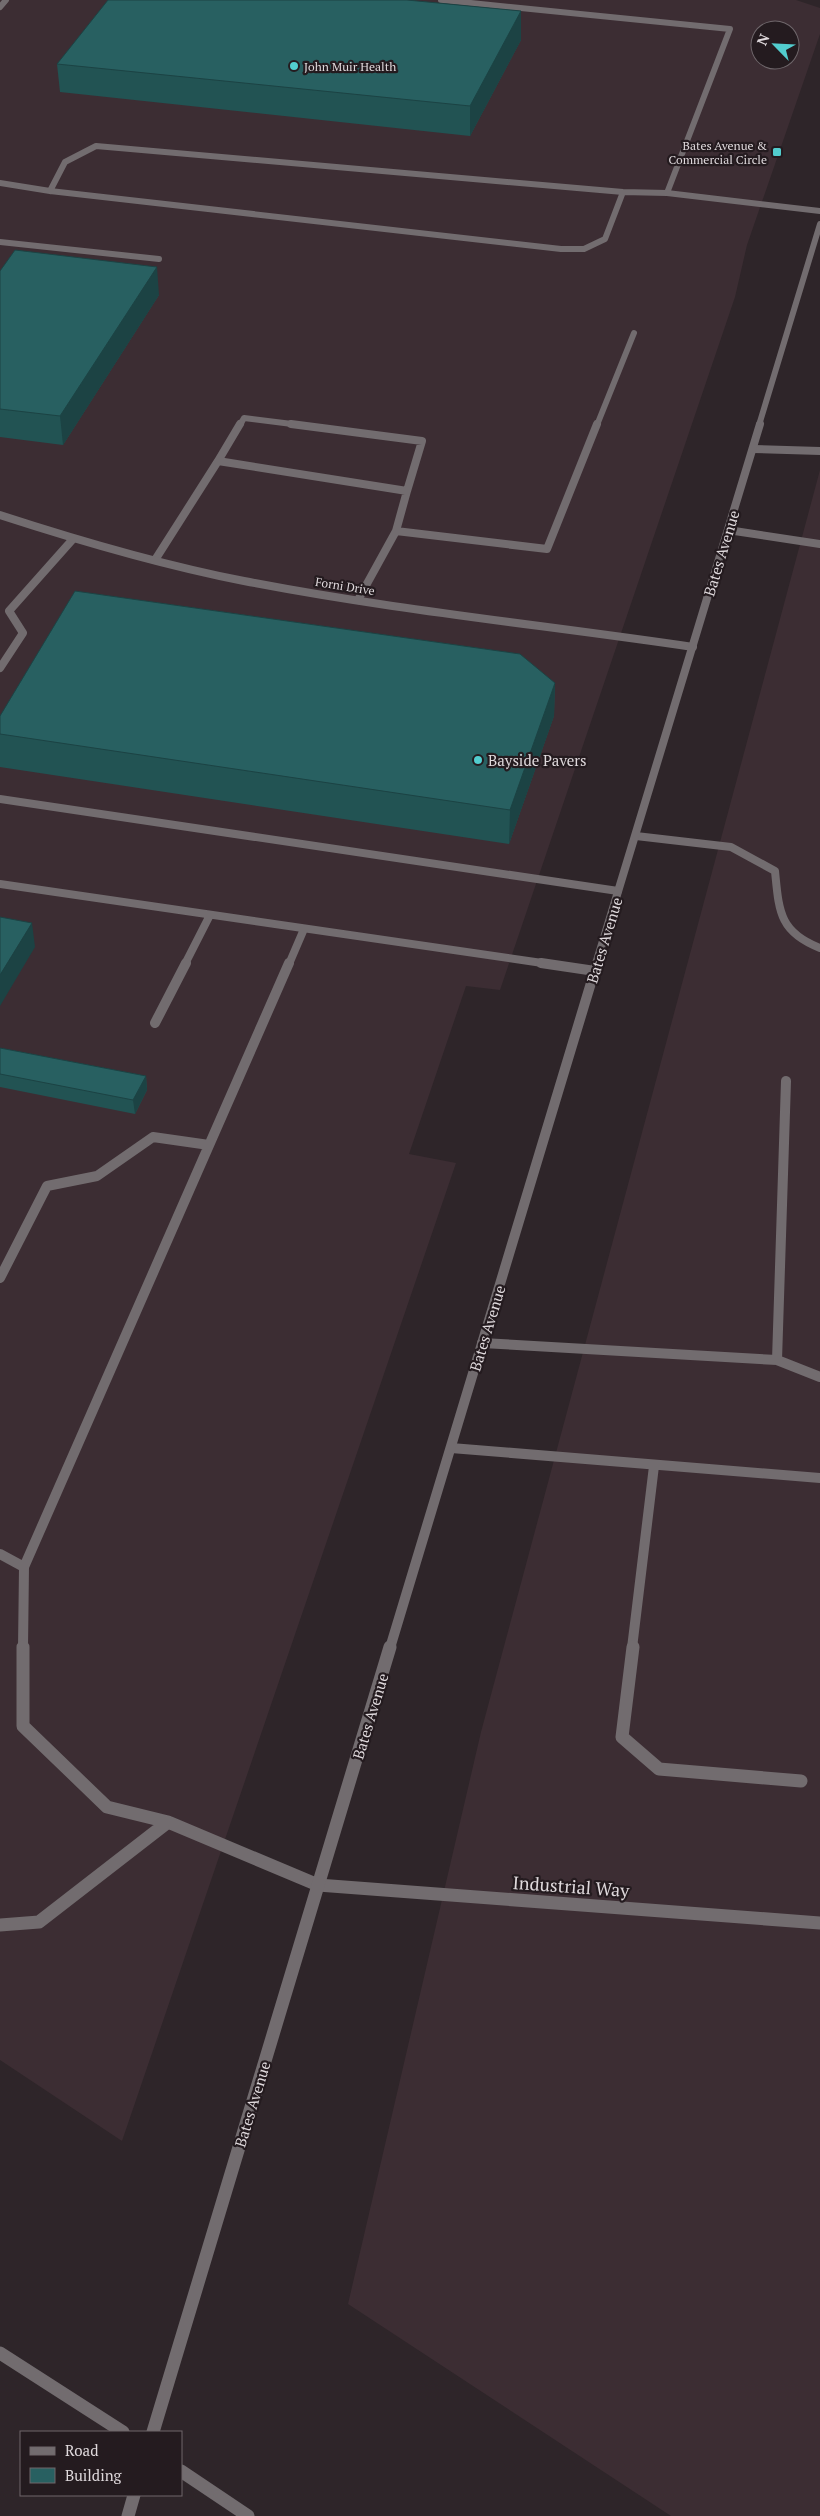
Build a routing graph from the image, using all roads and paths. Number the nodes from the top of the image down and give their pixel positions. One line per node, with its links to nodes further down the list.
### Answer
1 (6, 0): 3 (street)
2 (441, 0): 7 (street)
3 (0, 7)
4 (0, 183): 5 (street)
5 (50, 191): 6 (street); 6 (street)
6 (623, 192): 7 (street)
7 (668, 193): 8 (street)
8 (820, 211)
9 (820, 224): 13 (street, Bates Avenue)
10 (0, 242): 11 (street)
11 (159, 259)
12 (634, 333): 19 (street)
13 (753, 449): 14 (street); 18 (street, Bates Avenue)
14 (820, 451)
15 (218, 461): 16 (street); 16 (street); 22 (street)
16 (407, 491): 19 (street)
17 (0, 515): 20 (street, Forni Drive)
18 (728, 530): 21 (street); 24 (street, Bates Avenue)
19 (396, 531): 23 (street)
20 (73, 539): 22 (street, Forni Drive); 25 (street)
21 (820, 544)
22 (155, 560): 23 (street, Forni Drive)
23 (358, 600): 24 (street, Forni Drive)
24 (693, 647): 27 (street, Bates Avenue)
25 (0, 668)
26 (0, 799): 29 (street)
27 (636, 836): 29 (street, Bates Avenue); 32 (street)
28 (0, 884): 30 (street)
29 (618, 891): 33 (street, Bates Avenue)
30 (210, 915): 31 (street); 34 (street)
31 (304, 929): 33 (street); 36 (street)
32 (820, 948)
33 (595, 971): 38 (street, Bates Avenue)
34 (155, 1024)
35 (786, 1081): 39 (street)
36 (210, 1145): 37 (street); 45 (street)
37 (0, 1278)
38 (482, 1343): 39 (street); 41 (street, Bates Avenue)
39 (777, 1360): 40 (street)
40 (820, 1377)
41 (451, 1448): 42 (street); 48 (street, Bates Avenue)
42 (654, 1466): 43 (street); 46 (street)
43 (820, 1478)
44 (0, 1554): 45 (street)
45 (24, 1567): 47 (street, Industrial Way)
46 (801, 1781)
47 (168, 1822): 48 (street, Industrial Way); 50 (street)
48 (318, 1885): 49 (street, Industrial Way); 53 (street, Bates Avenue)
49 (820, 1923)
50 (0, 1925)
51 (0, 2353): 52 (street)
52 (121, 2431)
53 (153, 2431)
54 (182, 2472): 57 (street)
55 (134, 2496): 56 (street)
56 (128, 2516)
57 (248, 2516)

